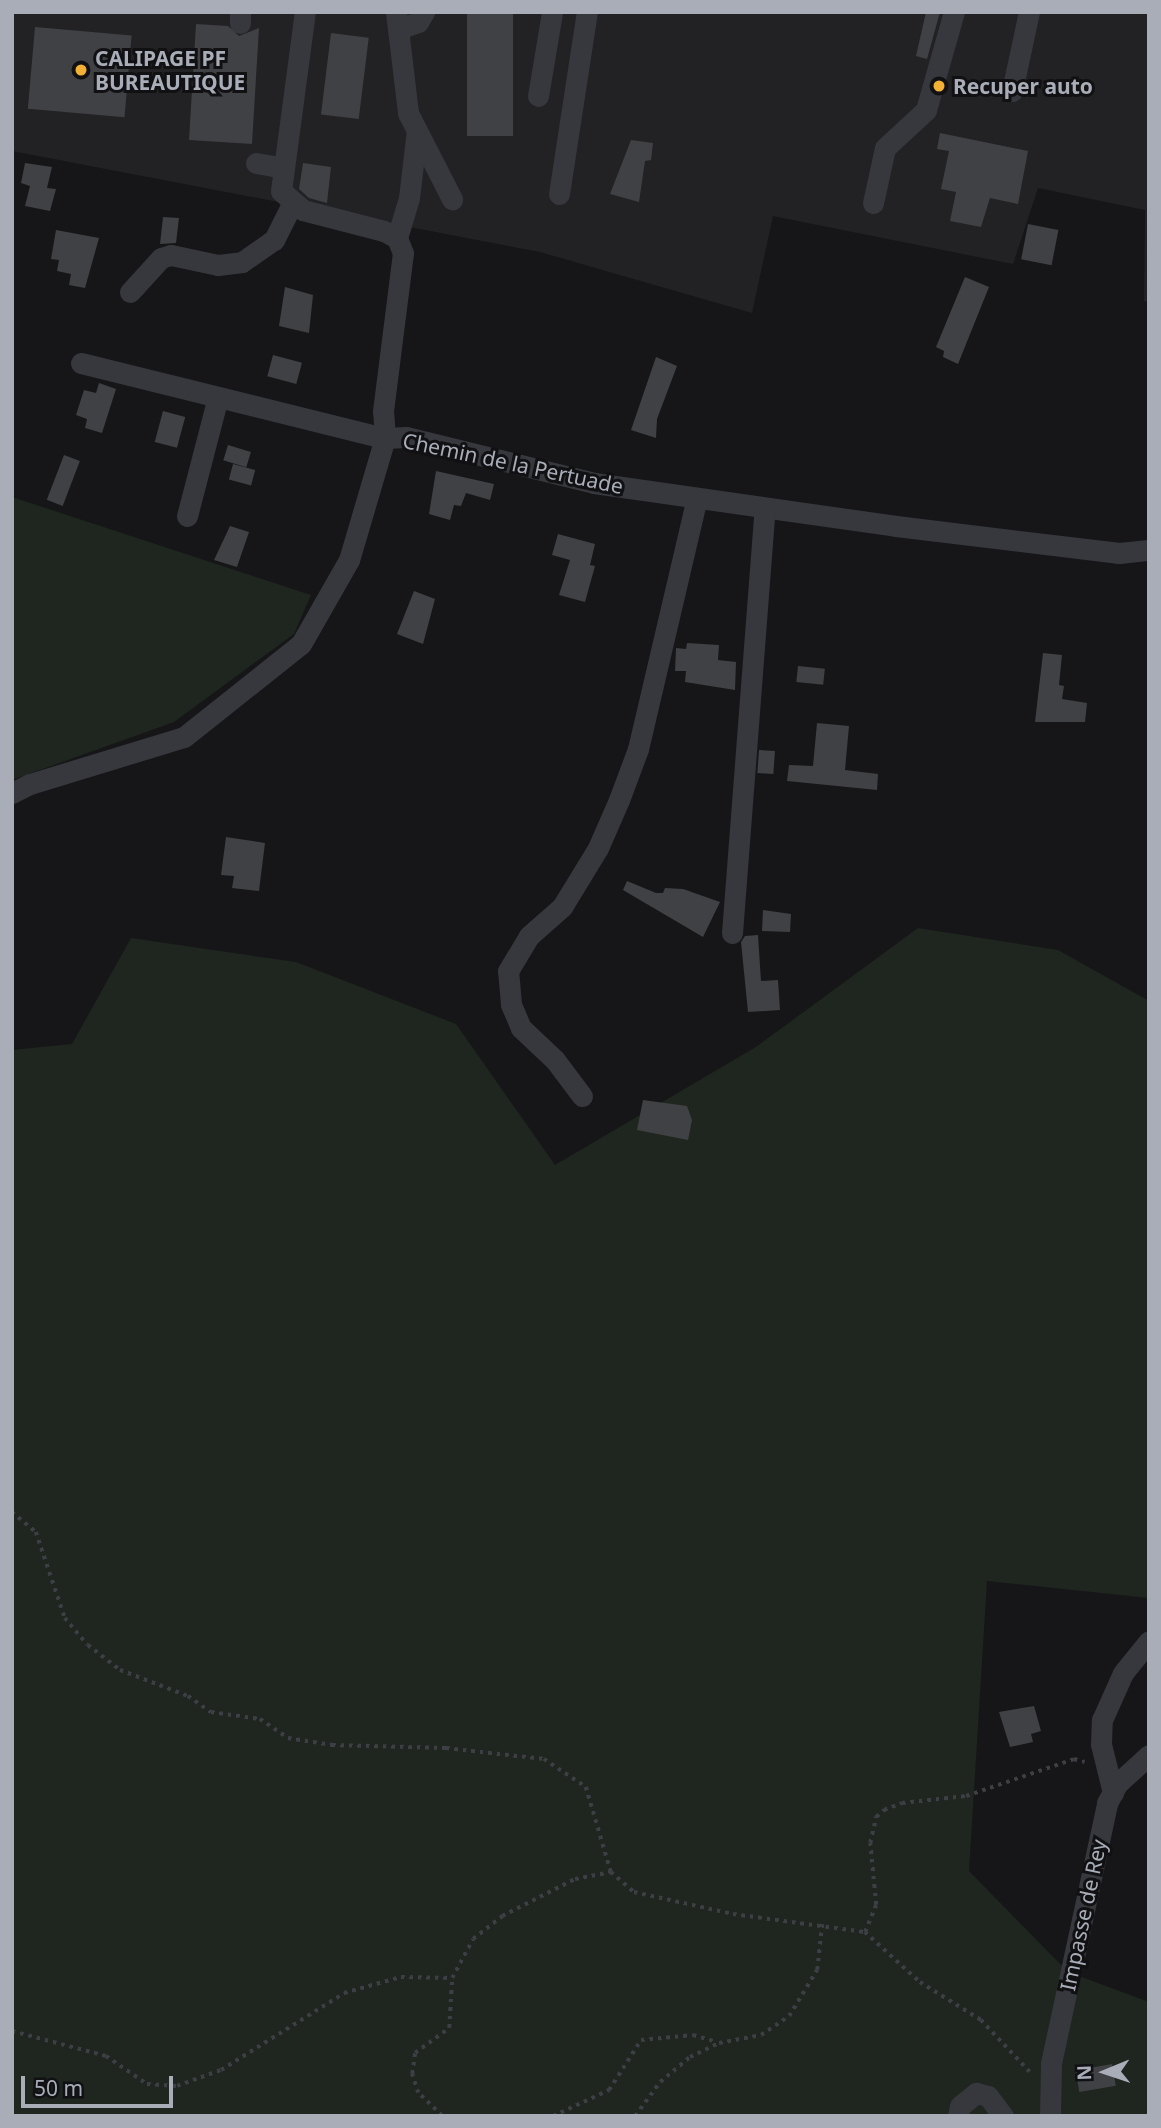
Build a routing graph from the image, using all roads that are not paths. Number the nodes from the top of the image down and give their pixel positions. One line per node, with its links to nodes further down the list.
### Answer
1 (305, 12): 12 (street)
2 (424, 12): 7 (street)
3 (552, 12): 9 (street)
4 (587, 12): 13 (street)
5 (954, 12): 16 (street)
6 (1029, 12): 8 (street)
7 (397, 21): 10 (street)
8 (1012, 91)
9 (538, 96)
10 (417, 130): 14 (street); 17 (street)
11 (256, 163): 12 (street)
12 (284, 168): 15 (street)
13 (559, 194)
14 (452, 199)
15 (293, 202): 17 (street); 18 (street)
16 (873, 203)
17 (397, 238): 21 (street, Chemin de la Pertuade)
18 (130, 292)
19 (81, 363): 20 (street)
20 (218, 397): 21 (street); 24 (street)
21 (385, 438): 22 (street, Chemin de la Pertuade); 26 (street)
22 (697, 498): 23 (street, Chemin de la Pertuade); 28 (street)
23 (765, 508): 25 (street, Chemin de la Pertuade); 27 (street)
24 (187, 516)
25 (1149, 550)
26 (12, 793)
27 (733, 933)
28 (582, 1096)
29 (1149, 1641): 31 (street)
30 (1149, 1755): 31 (street, Impasse de Rey)
31 (1112, 1793): 34 (street, Impasse de Rey)
32 (958, 2116): 33 (street)
33 (1003, 2116)
34 (1050, 2116)

